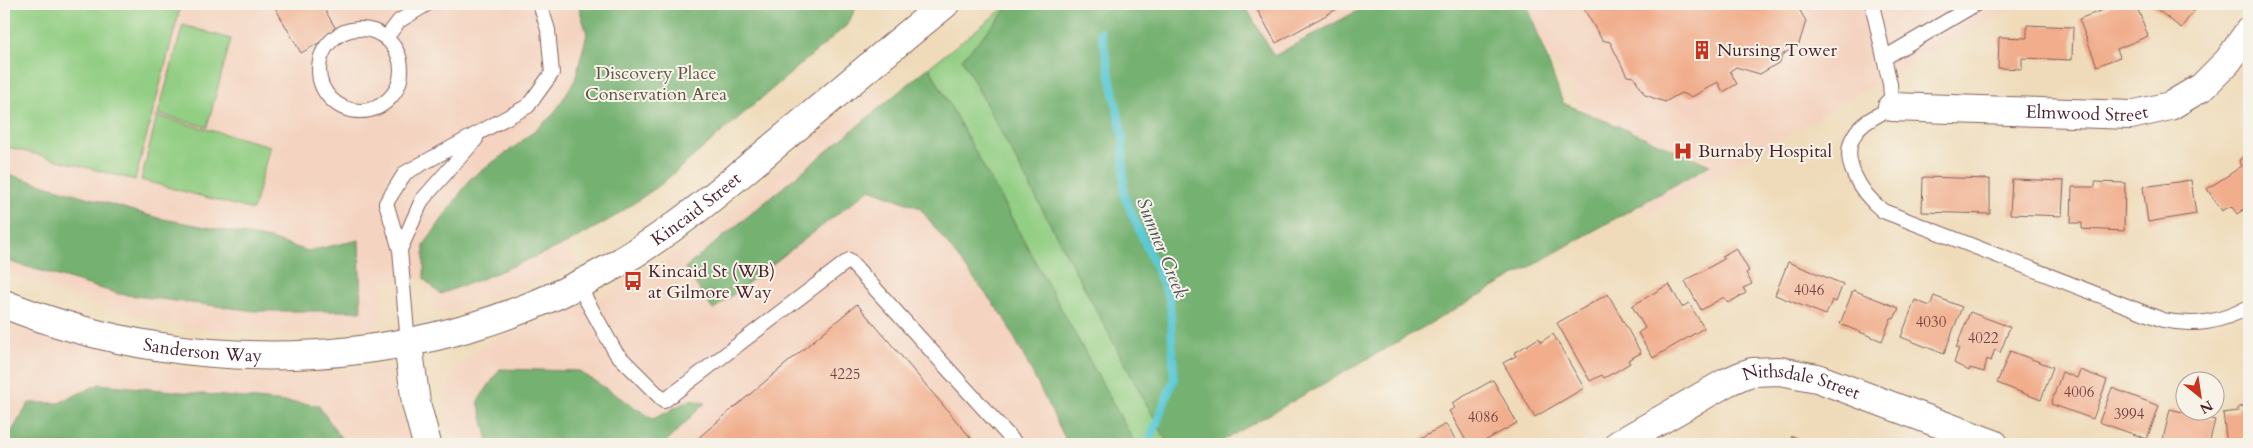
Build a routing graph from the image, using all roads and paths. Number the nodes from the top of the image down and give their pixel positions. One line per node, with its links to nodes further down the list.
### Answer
1 (427, 4): 7 (lane)
2 (540, 4): 10 (lane)
3 (945, 4): 12 (street, Kincaid Street)
4 (1872, 4): 8 (lane)
5 (1976, 4): 8 (lane)
6 (2249, 32): 9 (street, Elmwood Street)
7 (386, 38): 7 (lane)
8 (1884, 58): 9 (lane)
9 (1892, 108): 14 (lane)
10 (481, 132): 11 (lane); 11 (lane)
11 (400, 250): 15 (lane)
12 (578, 285): 15 (street, Kincaid Street); 17 (lane)
13 (4, 304): 15 (street, Sanderson Way)
14 (2249, 307)
15 (408, 344): 16 (street)
16 (427, 444)
17 (1016, 444)
18 (1620, 444): 19 (street, Nithsdale Street)
19 (1994, 444)

